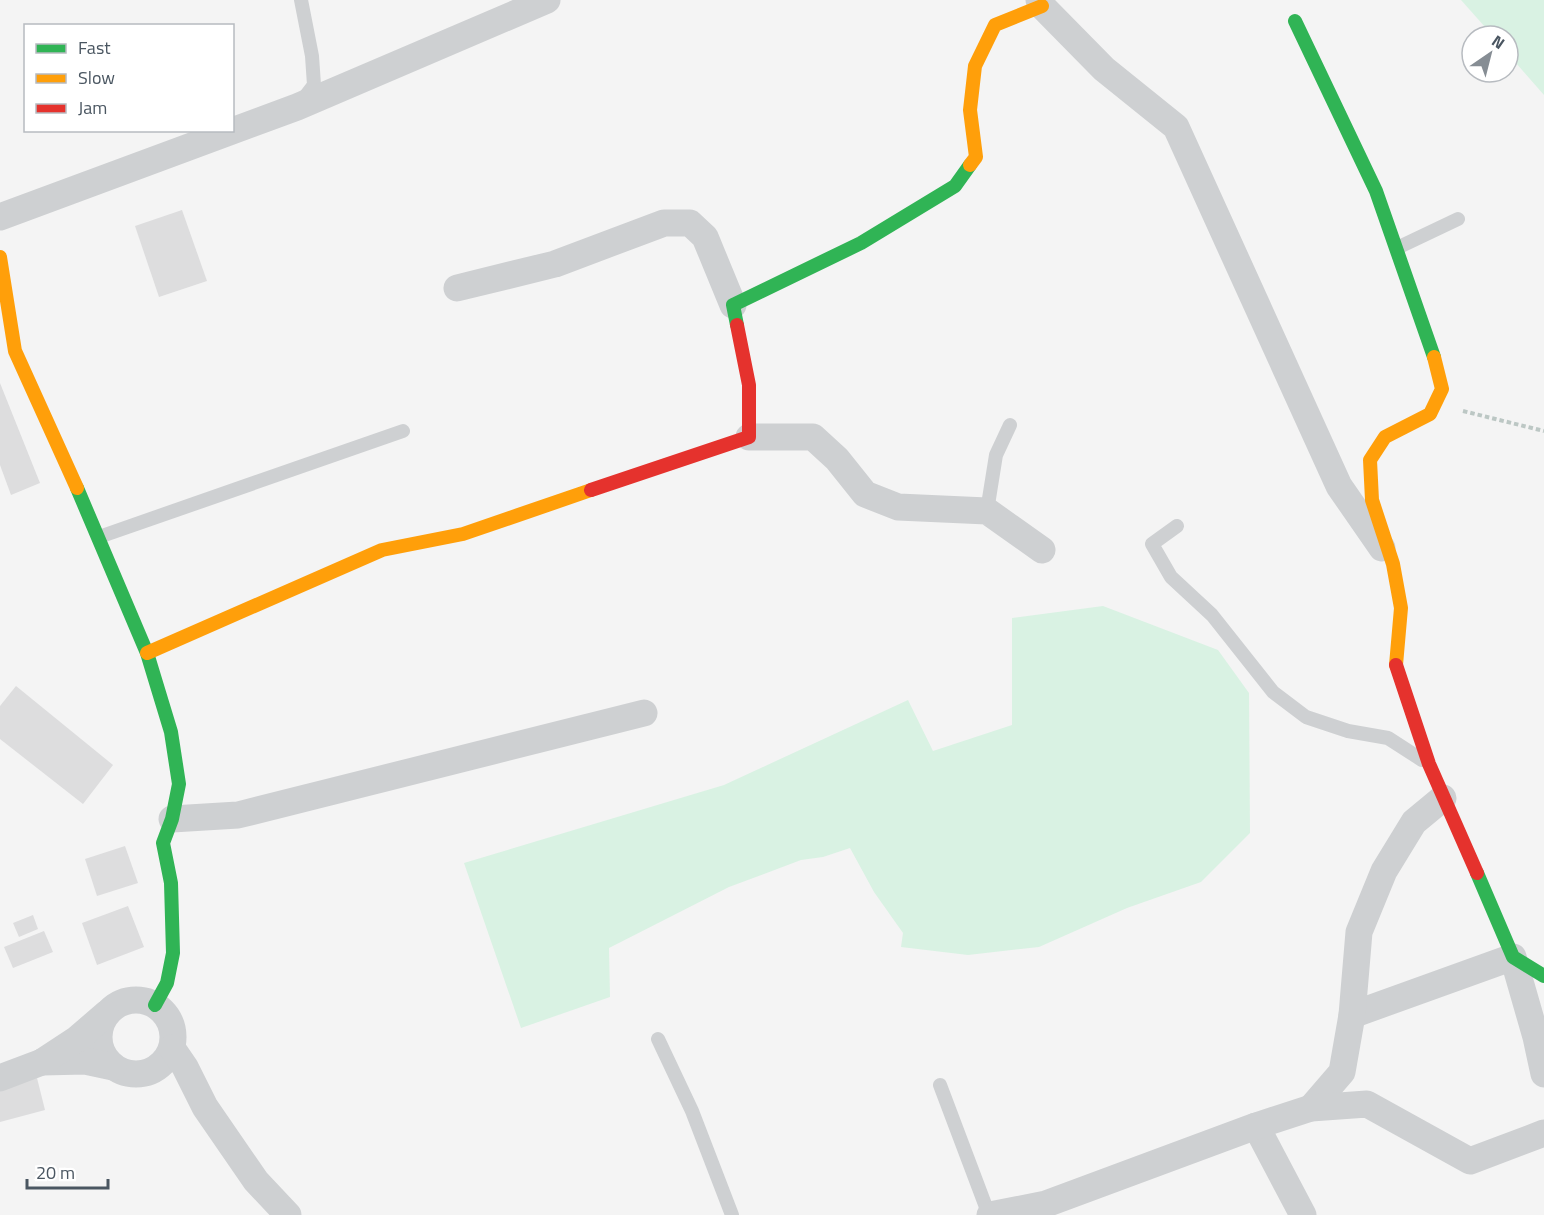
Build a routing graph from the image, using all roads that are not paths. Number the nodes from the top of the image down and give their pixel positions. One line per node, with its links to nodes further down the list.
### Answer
1 (301, 0): 5 (lane)
2 (547, 0): 5 (street)
3 (1041, 3): 13 (street); 21 (street)
4 (1295, 21): 10 (street)
5 (297, 107): 6 (street)
6 (234, 130)
7 (230, 132): 8 (street)
8 (0, 217)
9 (1458, 219): 10 (lane)
10 (1397, 248): 21 (street)
11 (0, 257): 19 (street)
12 (457, 288): 13 (street)
13 (733, 305): 16 (street)
14 (1010, 425): 17 (lane)
15 (403, 431): 19 (lane)
16 (749, 437): 17 (street); 22 (street)
17 (987, 511): 20 (street)
18 (1177, 526): 24 (lane)
19 (99, 537): 22 (street)
20 (1042, 550)
21 (1393, 564): 24 (street)
22 (147, 653): 26 (street)
23 (644, 714): 26 (street)
24 (1429, 764): 25 (street)
25 (1443, 798): 27 (street); 31 (street)
26 (172, 819): 29 (street)
27 (1513, 957): 28 (street); 31 (street); 37 (street)
28 (1544, 976)
29 (155, 1005): 30 (street); 33 (street)
30 (106, 1014): 34 (street); 35 (street)
31 (1352, 1015): 41 (street)
32 (658, 1039): 45 (lane)
33 (172, 1048): 36 (street); 40 (street)
34 (42, 1062): 35 (street); 38 (street)
35 (113, 1067): 36 (street)
36 (148, 1073): 40 (street)
37 (1544, 1074)
38 (0, 1078)
39 (940, 1085): 46 (lane)
40 (205, 1107): 44 (street)
41 (1311, 1108): 42 (street); 43 (street)
42 (1256, 1126): 46 (street); 47 (street)
43 (1544, 1133)
44 (288, 1215)
45 (732, 1215)
46 (989, 1215)
47 (1303, 1215)

